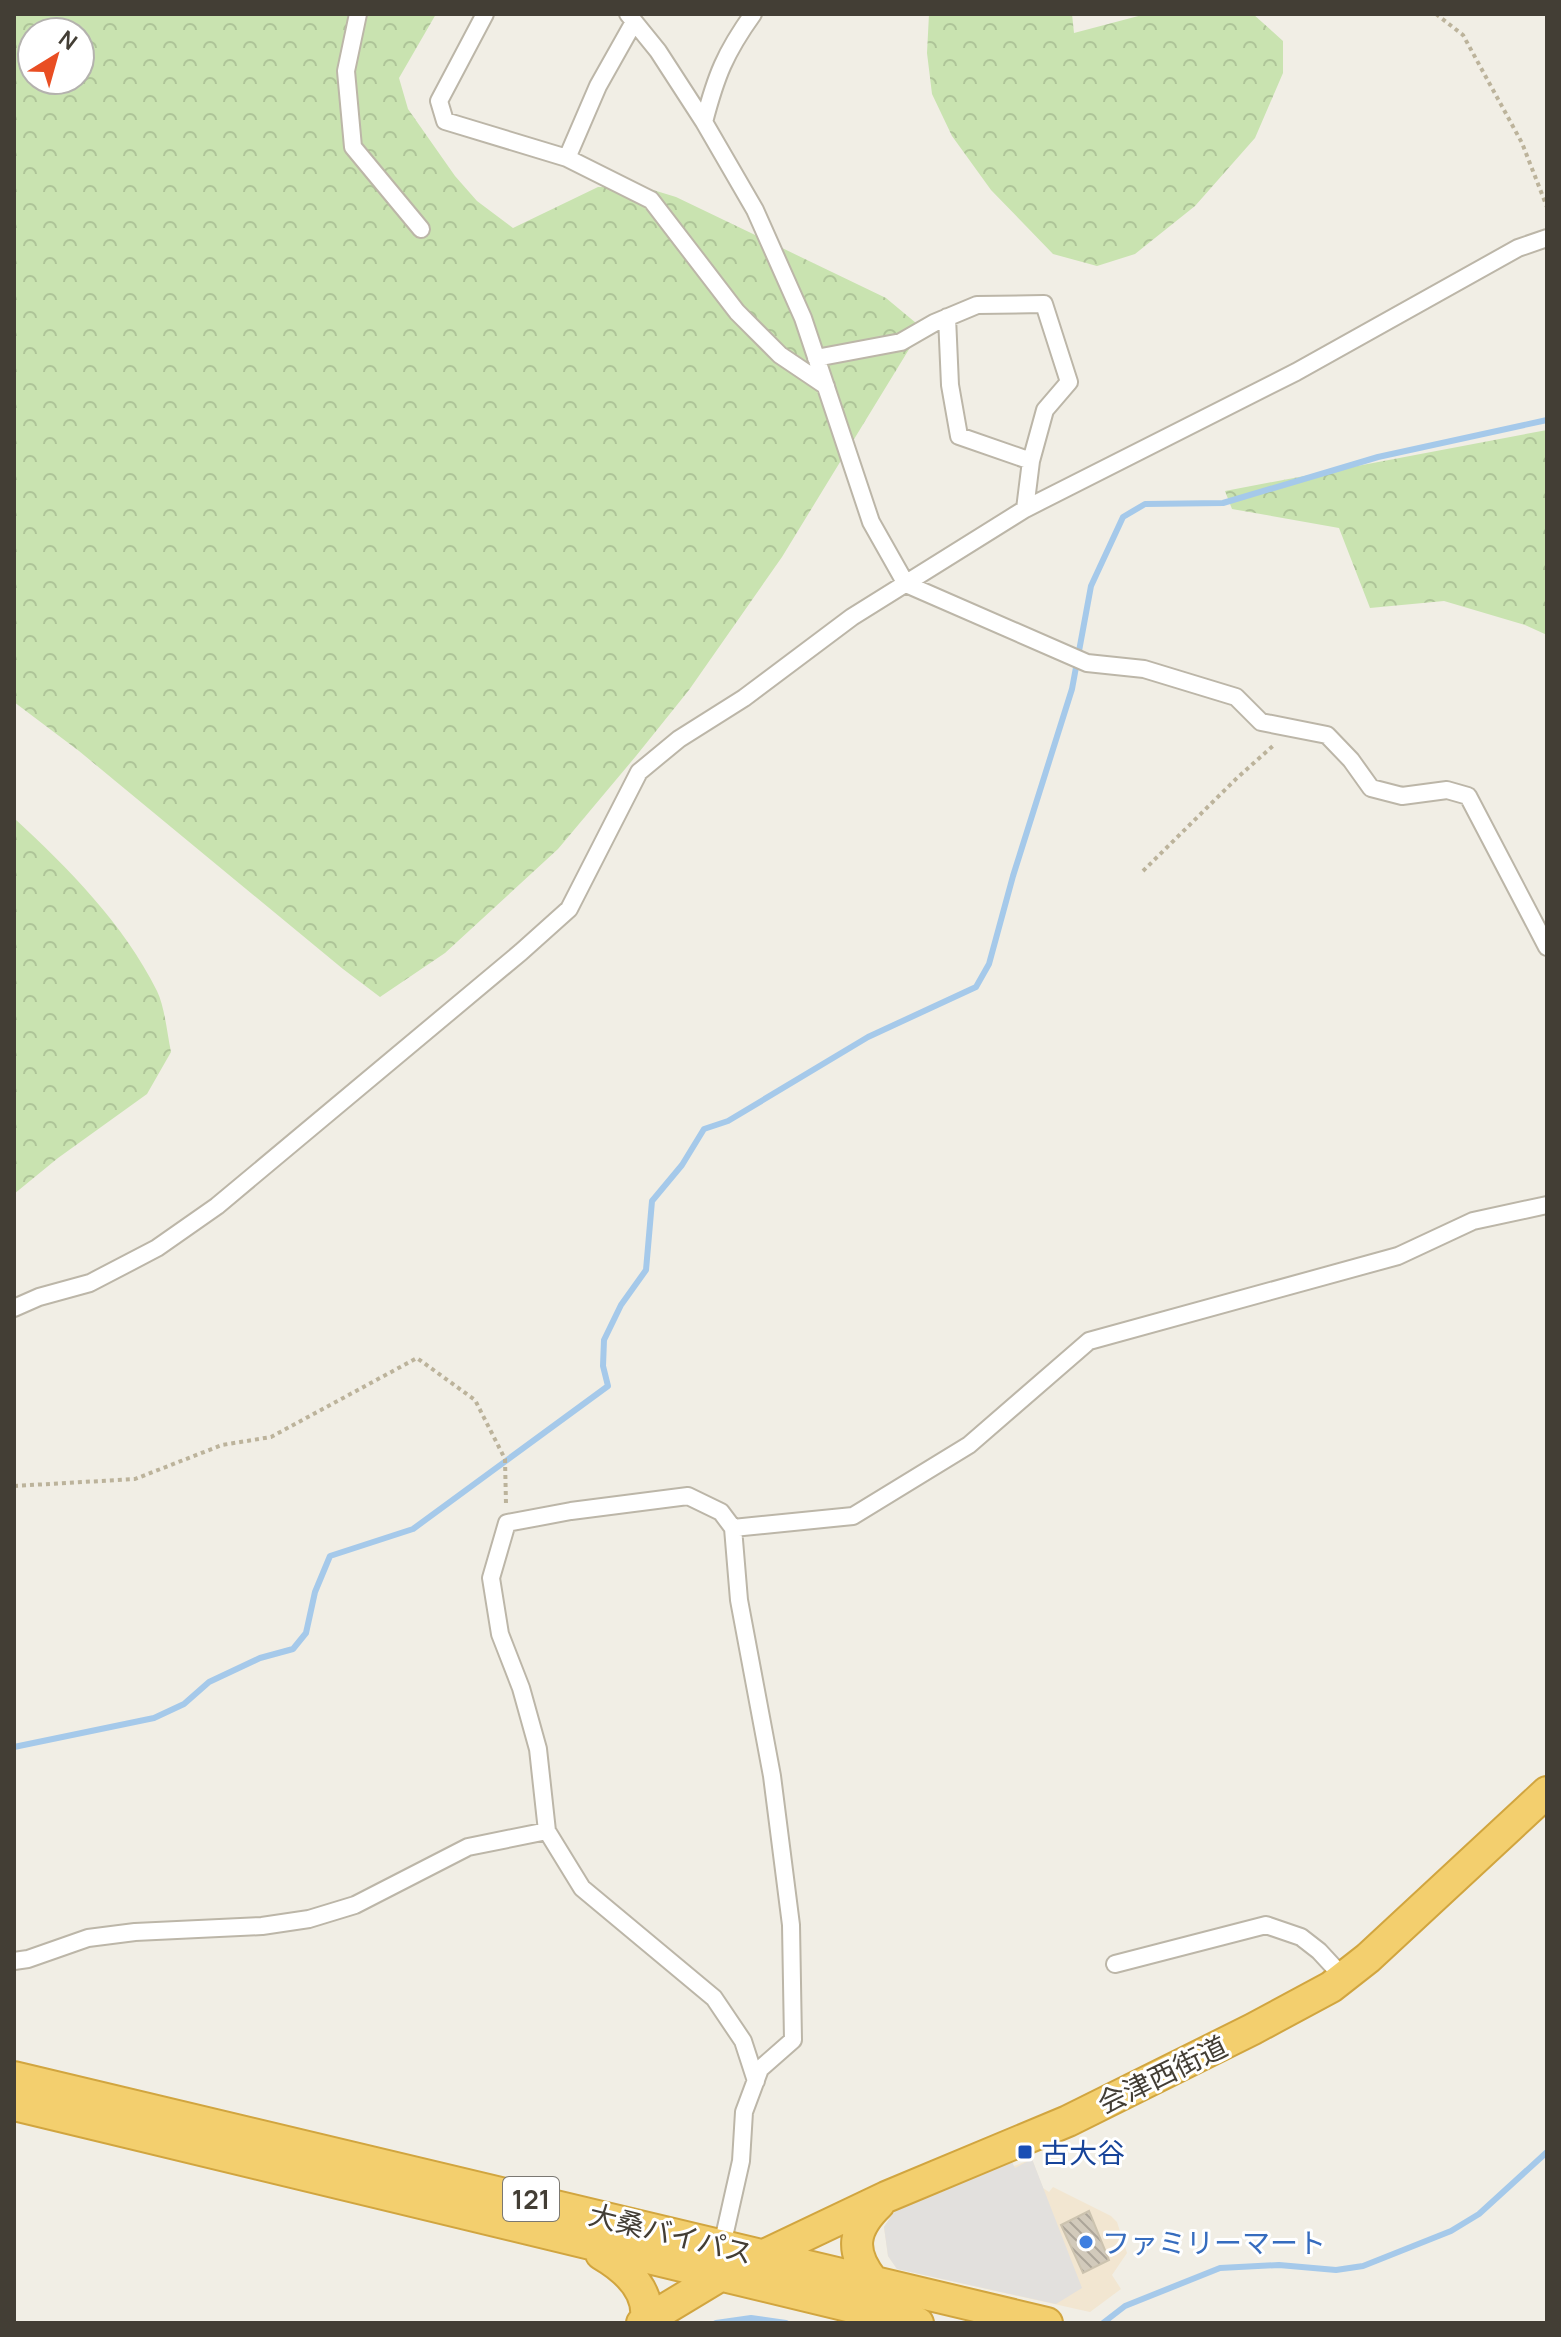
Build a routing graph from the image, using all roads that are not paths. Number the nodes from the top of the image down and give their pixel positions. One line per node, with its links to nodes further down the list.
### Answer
1 (358, 14): 7 (street)
2 (485, 14): 6 (street)
3 (753, 14): 5 (street)
4 (631, 18): 5 (street); 6 (street)
5 (704, 122): 10 (street)
6 (567, 158): 11 (street)
7 (421, 229)
8 (1547, 238): 13 (street)
9 (947, 317): 10 (street); 12 (street); 12 (street)
10 (816, 358): 11 (street)
11 (826, 386): 14 (street)
12 (1031, 461): 13 (street)
13 (1025, 509): 14 (street)
14 (906, 584): 15 (street); 17 (street)
15 (1547, 947)
16 (1547, 1205): 18 (street)
17 (14, 1308)
18 (733, 1528): 20 (street); 25 (street)
19 (1547, 1792): 23 (highway, 会津西街道)
20 (547, 1831): 21 (street); 25 (street)
21 (14, 1961)
22 (1115, 1964): 23 (street)
23 (1343, 1977): 28 (highway, 会津西街道)
24 (14, 2077): 27 (highway, 大桑バイパス / 121)
25 (756, 2081): 30 (street)
26 (14, 2105): 27 (highway, 大桑バイパス / 121)
27 (187, 2132): 29 (highway, 大桑バイパス / 121); 30 (highway, 大桑バイパス / 121)
28 (886, 2197): 31 (highway, 会津西街道); 33 (highway)
29 (586, 2244): 32 (highway, 大桑バイパス / 121); 34 (highway)
30 (721, 2245): 31 (highway, 大桑バイパス / 121); 32 (street)
31 (763, 2255): 32 (highway, 会津西街道); 33 (highway, 大桑バイパス / 121)
32 (720, 2276): 34 (highway, 会津西街道); 35 (highway, 大桑バイパス / 121)
33 (873, 2281): 36 (highway, 大桑バイパス / 121)
34 (644, 2322)
35 (918, 2323)
36 (1047, 2323)

